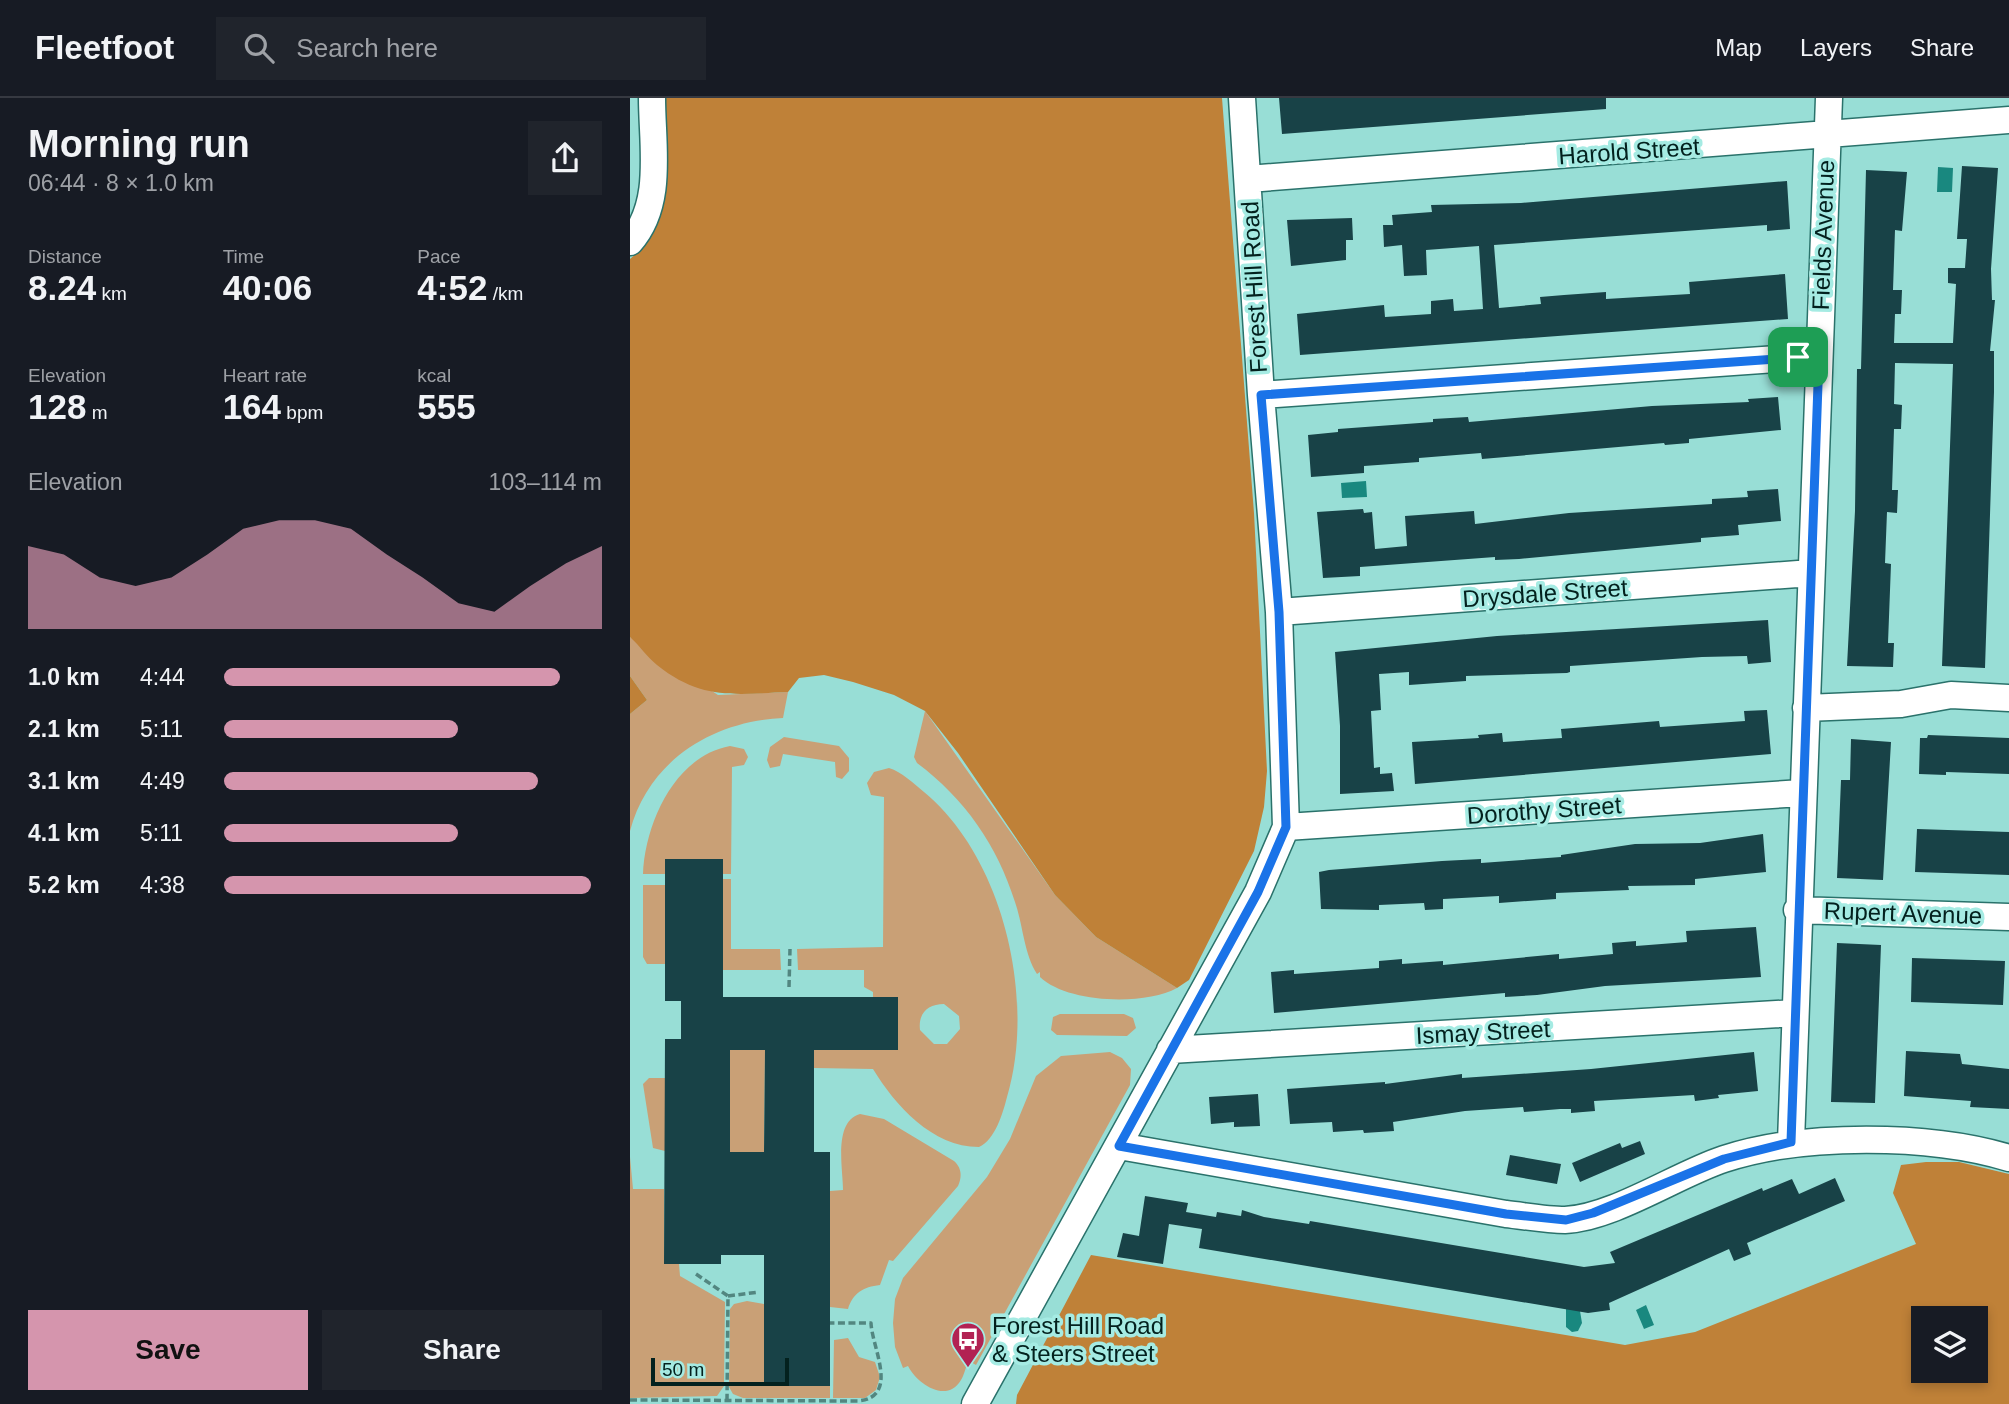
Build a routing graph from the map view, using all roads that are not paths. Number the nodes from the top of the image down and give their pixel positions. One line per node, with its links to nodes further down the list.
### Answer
1 (652, 98): 7 (street)
2 (1242, 98): 6 (street, Forest Hill Road)
3 (1829, 98): 5 (street, Fields Avenue)
4 (2009, 120): 5 (street, Harold Street)
5 (1827, 136): 6 (street, Harold Street); 8 (street, Fields Avenue)
6 (1248, 179): 9 (street, Forest Hill Road)
7 (630, 242)
8 (1819, 356): 9 (street); 10 (street, Fields Avenue)
9 (1261, 395): 11 (street, Forest Hill Road)
10 (1811, 573): 11 (street, Drysdale Street); 13 (street, Fields Avenue)
11 (1279, 612): 15 (street, Forest Hill Road)
12 (2009, 698): 13 (street)
13 (1806, 708): 14 (street, Fields Avenue)
14 (1802, 793): 15 (street, Dorothy Street); 16 (street, Fields Avenue)
15 (1286, 827): 19 (street, Forest Hill Road)
16 (1797, 909): 17 (street, Rupert Avenue); 18 (street, Fields Avenue)
17 (2009, 917)
18 (1795, 1013): 19 (street, Ismay Street); 20 (street, Fields Avenue)
19 (1170, 1050): 21 (street, Forest Hill Road)
20 (1791, 1142): 21 (street); 22 (street)
21 (1119, 1146): 23 (street, Forest Hill Road)
22 (2009, 1158)
23 (975, 1404)

